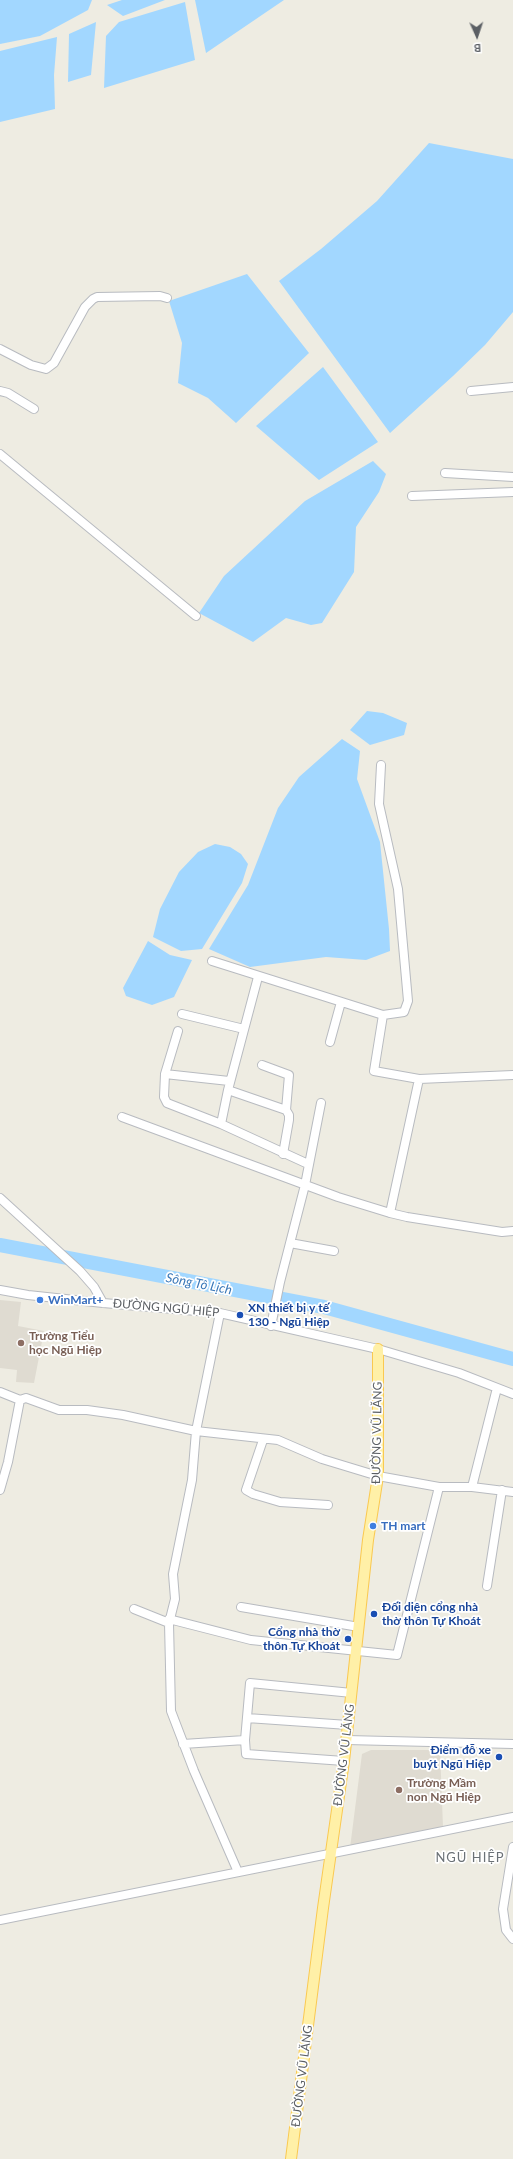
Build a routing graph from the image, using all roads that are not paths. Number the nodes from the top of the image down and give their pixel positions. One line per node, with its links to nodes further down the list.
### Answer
1 (167, 298): 2 (street)
2 (0, 349)
3 (513, 387): 5 (street)
4 (0, 391): 6 (street)
5 (471, 391)
6 (34, 409)
7 (0, 454): 12 (street)
8 (444, 473): 9 (street)
9 (513, 477)
10 (513, 492): 11 (street)
11 (412, 496)
12 (196, 616)
13 (381, 765): 18 (street)
14 (212, 961): 15 (street)
15 (258, 977): 16 (street); 19 (street)
16 (341, 1002): 18 (street); 21 (street)
17 (182, 1014): 19 (street)
18 (383, 1015): 25 (street)
19 (244, 1029): 26 (street)
20 (178, 1031): 23 (street)
21 (330, 1042)
22 (262, 1065): 28 (street)
23 (166, 1074): 26 (street); 30 (street)
24 (513, 1075): 25 (street)
25 (419, 1080): 35 (street)
26 (228, 1085): 28 (street); 30 (street)
27 (320, 1103): 32 (street)
28 (286, 1110): 31 (street)
29 (122, 1117): 33 (street)
30 (221, 1124): 31 (street)
31 (283, 1154): 32 (street)
32 (308, 1164): 33 (street)
33 (305, 1184): 35 (street); 37 (street)
34 (0, 1198): 40 (street)
35 (390, 1213): 36 (street)
36 (513, 1232)
37 (290, 1243): 38 (street); 42 (street)
38 (334, 1251)
39 (0, 1290): 40 (street, ĐƯỜNG NGŨ HIỆP)
40 (103, 1303): 41 (street, ĐƯỜNG NGŨ HIỆP)
41 (220, 1312): 42 (street, ĐƯỜNG NGŨ HIỆP); 48 (street)
42 (271, 1326): 43 (street, ĐƯỜNG NGŨ HIỆP)
43 (378, 1349): 44 (street, ĐƯỜNG NGŨ HIỆP); 51 (main road, ĐƯỜNG VŨ LĂNG)
44 (497, 1388): 46 (street, ĐƯỜNG NGŨ HIỆP); 53 (street)
45 (0, 1392): 47 (street)
46 (513, 1394)
47 (20, 1400): 48 (street); 50 (street)
48 (196, 1431): 49 (street); 61 (street)
49 (263, 1440): 51 (street); 57 (street)
50 (3, 1466): 54 (street)
51 (378, 1476): 52 (street); 62 (main road, ĐƯỜNG VŨ LĂNG)
52 (440, 1487): 53 (street); 63 (street)
53 (472, 1487): 55 (street)
54 (0, 1490)
55 (502, 1490): 56 (street); 58 (street)
56 (513, 1492)
57 (328, 1506)
58 (487, 1586)
59 (241, 1607): 62 (street)
60 (134, 1609): 61 (street)
61 (169, 1621): 63 (street); 69 (street)
62 (359, 1627): 63 (main road, ĐƯỜNG VŨ LĂNG)
63 (357, 1651): 64 (main road, ĐƯỜNG VŨ LĂNG)
64 (352, 1693): 65 (street); 66 (main road, ĐƯỜNG VŨ LĂNG)
65 (247, 1718): 66 (street); 67 (street)
66 (348, 1725): 68 (main road, ĐƯỜNG VŨ LĂNG)
67 (245, 1740): 69 (street); 71 (street)
68 (347, 1740): 70 (street); 71 (main road, ĐƯỜNG VŨ LĂNG)
69 (183, 1744): 75 (street)
70 (513, 1744)
71 (344, 1760): 74 (main road, ĐƯỜNG VŨ LĂNG)
72 (513, 1817): 74 (street)
73 (513, 1847): 77 (street)
74 (330, 1855): 75 (street); 78 (main road, ĐƯỜNG VŨ LĂNG)
75 (238, 1872): 76 (street)
76 (0, 1920)
77 (513, 1939)
78 (291, 2159)

